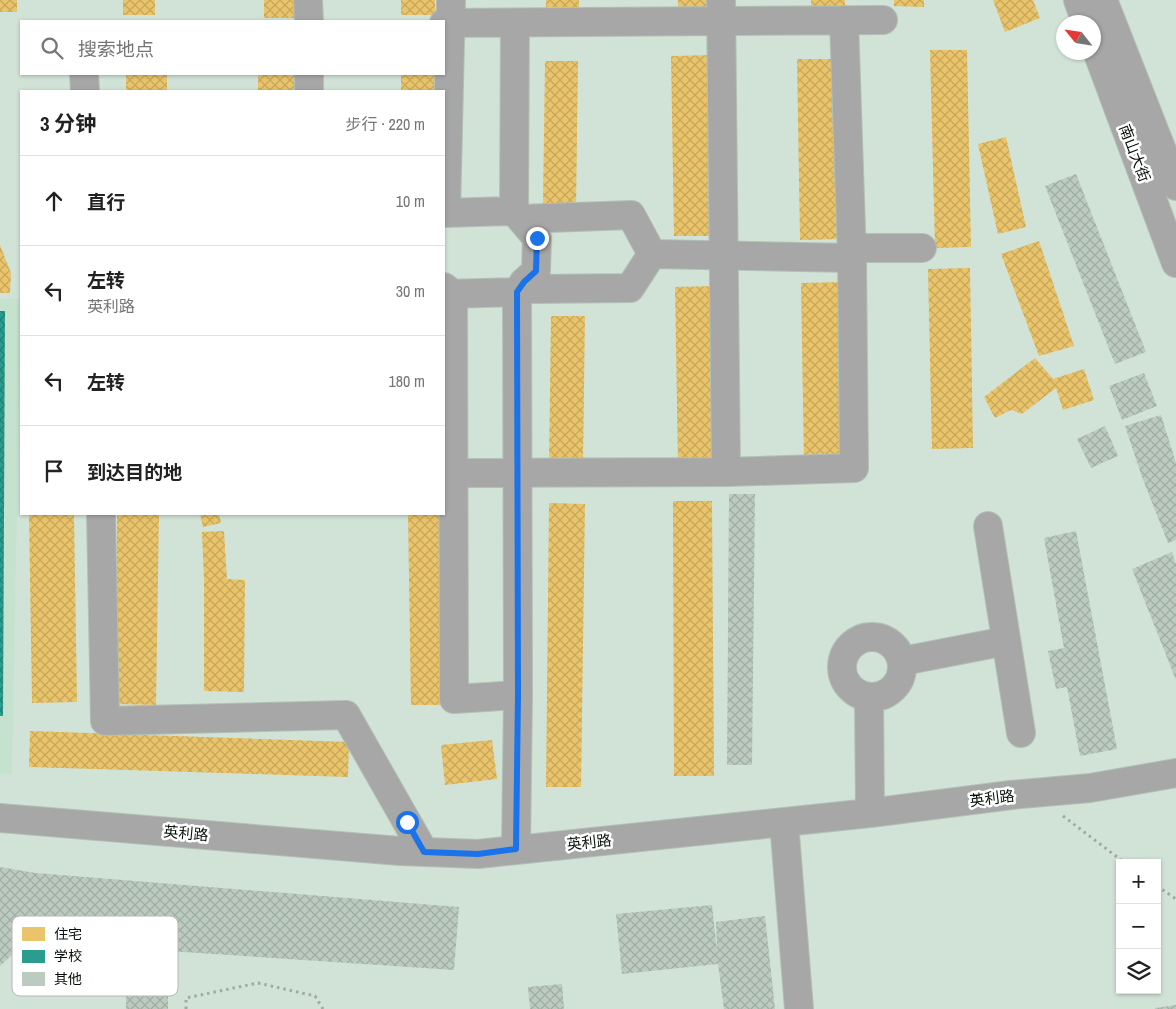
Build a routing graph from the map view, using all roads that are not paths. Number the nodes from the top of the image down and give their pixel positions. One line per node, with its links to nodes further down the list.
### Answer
1 (308, 0): 7 (street)
2 (1078, 0): 5 (street)
3 (1103, 0): 16 (street, 南山大街)
4 (721, 11): 8 (street); 10 (street); 22 (street)
5 (1083, 15)
6 (448, 16): 10 (street); 17 (street)
7 (309, 20)
8 (844, 20): 9 (street); 20 (street)
9 (883, 20)
10 (515, 23): 18 (street)
11 (1100, 60): 23 (street, 南山大街)
12 (84, 75): 14 (street)
13 (309, 75): 15 (street)
14 (85, 90)
15 (309, 90)
16 (1176, 186)
17 (445, 213): 18 (street)
18 (518, 215): 21 (street); 24 (street)
19 (922, 248): 20 (street)
20 (852, 253): 22 (street); 27 (street)
21 (652, 254): 22 (street); 24 (street)
22 (724, 256): 27 (street)
23 (1176, 263)
24 (520, 287): 25 (street); 26 (street)
25 (447, 292): 28 (street)
26 (517, 472): 27 (street); 28 (street); 33 (street)
27 (726, 472)
28 (448, 473): 33 (street)
29 (101, 515): 41 (street)
30 (988, 526): 31 (street)
31 (1006, 641): 32 (street); 35 (street)
32 (903, 661): 34 (street); 34 (street)
33 (518, 695): 40 (street)
34 (869, 698): 37 (street)
35 (1021, 733)
36 (1176, 773): 37 (street, 英利路)
37 (870, 813): 39 (street, 英利路)
38 (0, 818): 41 (street, 英利路)
39 (784, 822): 40 (street, 英利路); 42 (street)
40 (516, 849): 41 (street, 英利路)
41 (424, 852)
42 (799, 1009)

